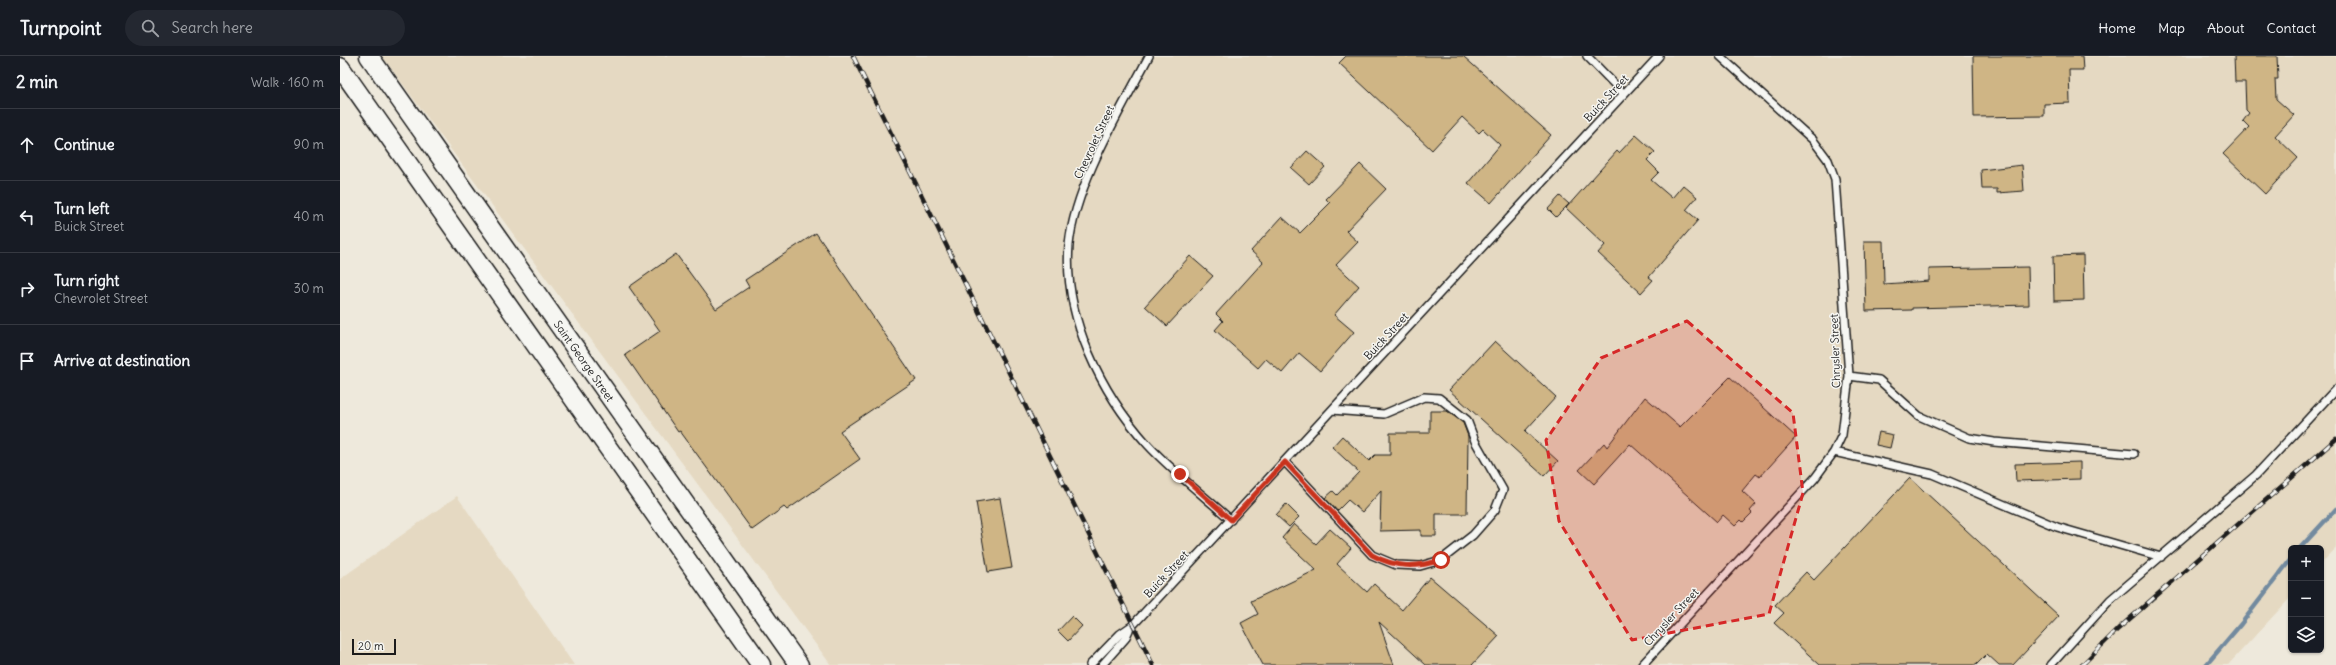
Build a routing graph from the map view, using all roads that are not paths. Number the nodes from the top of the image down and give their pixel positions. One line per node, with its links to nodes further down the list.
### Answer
1 (369, 56): 18 (main road, Saint George Street)
2 (1149, 56): 14 (lane, Chevrolet Street)
3 (1587, 56): 7 (lane)
4 (1659, 56): 7 (lane, Buick Street)
5 (1720, 56): 8 (lane, Chrysler Street)
6 (340, 67): 17 (main road)
7 (1624, 94): 10 (lane, Buick Street)
8 (1849, 376): 11 (lane, Chrysler Street); 12 (lane)
9 (2336, 389): 15 (lane)
10 (1332, 410): 13 (lane, Buick Street); 13 (lane)
11 (1834, 452): 15 (lane); 21 (lane, Chrysler Street)
12 (2134, 454)
13 (1285, 462): 14 (lane, Buick Street)
14 (1231, 520): 16 (lane, Buick Street)
15 (2161, 557): 22 (lane)
16 (1129, 630): 19 (lane, Buick Street); 20 (lane, Buick Street)
17 (761, 665)
18 (799, 665)
19 (1090, 665)
20 (1102, 665)
21 (1642, 665)
22 (2051, 665)

